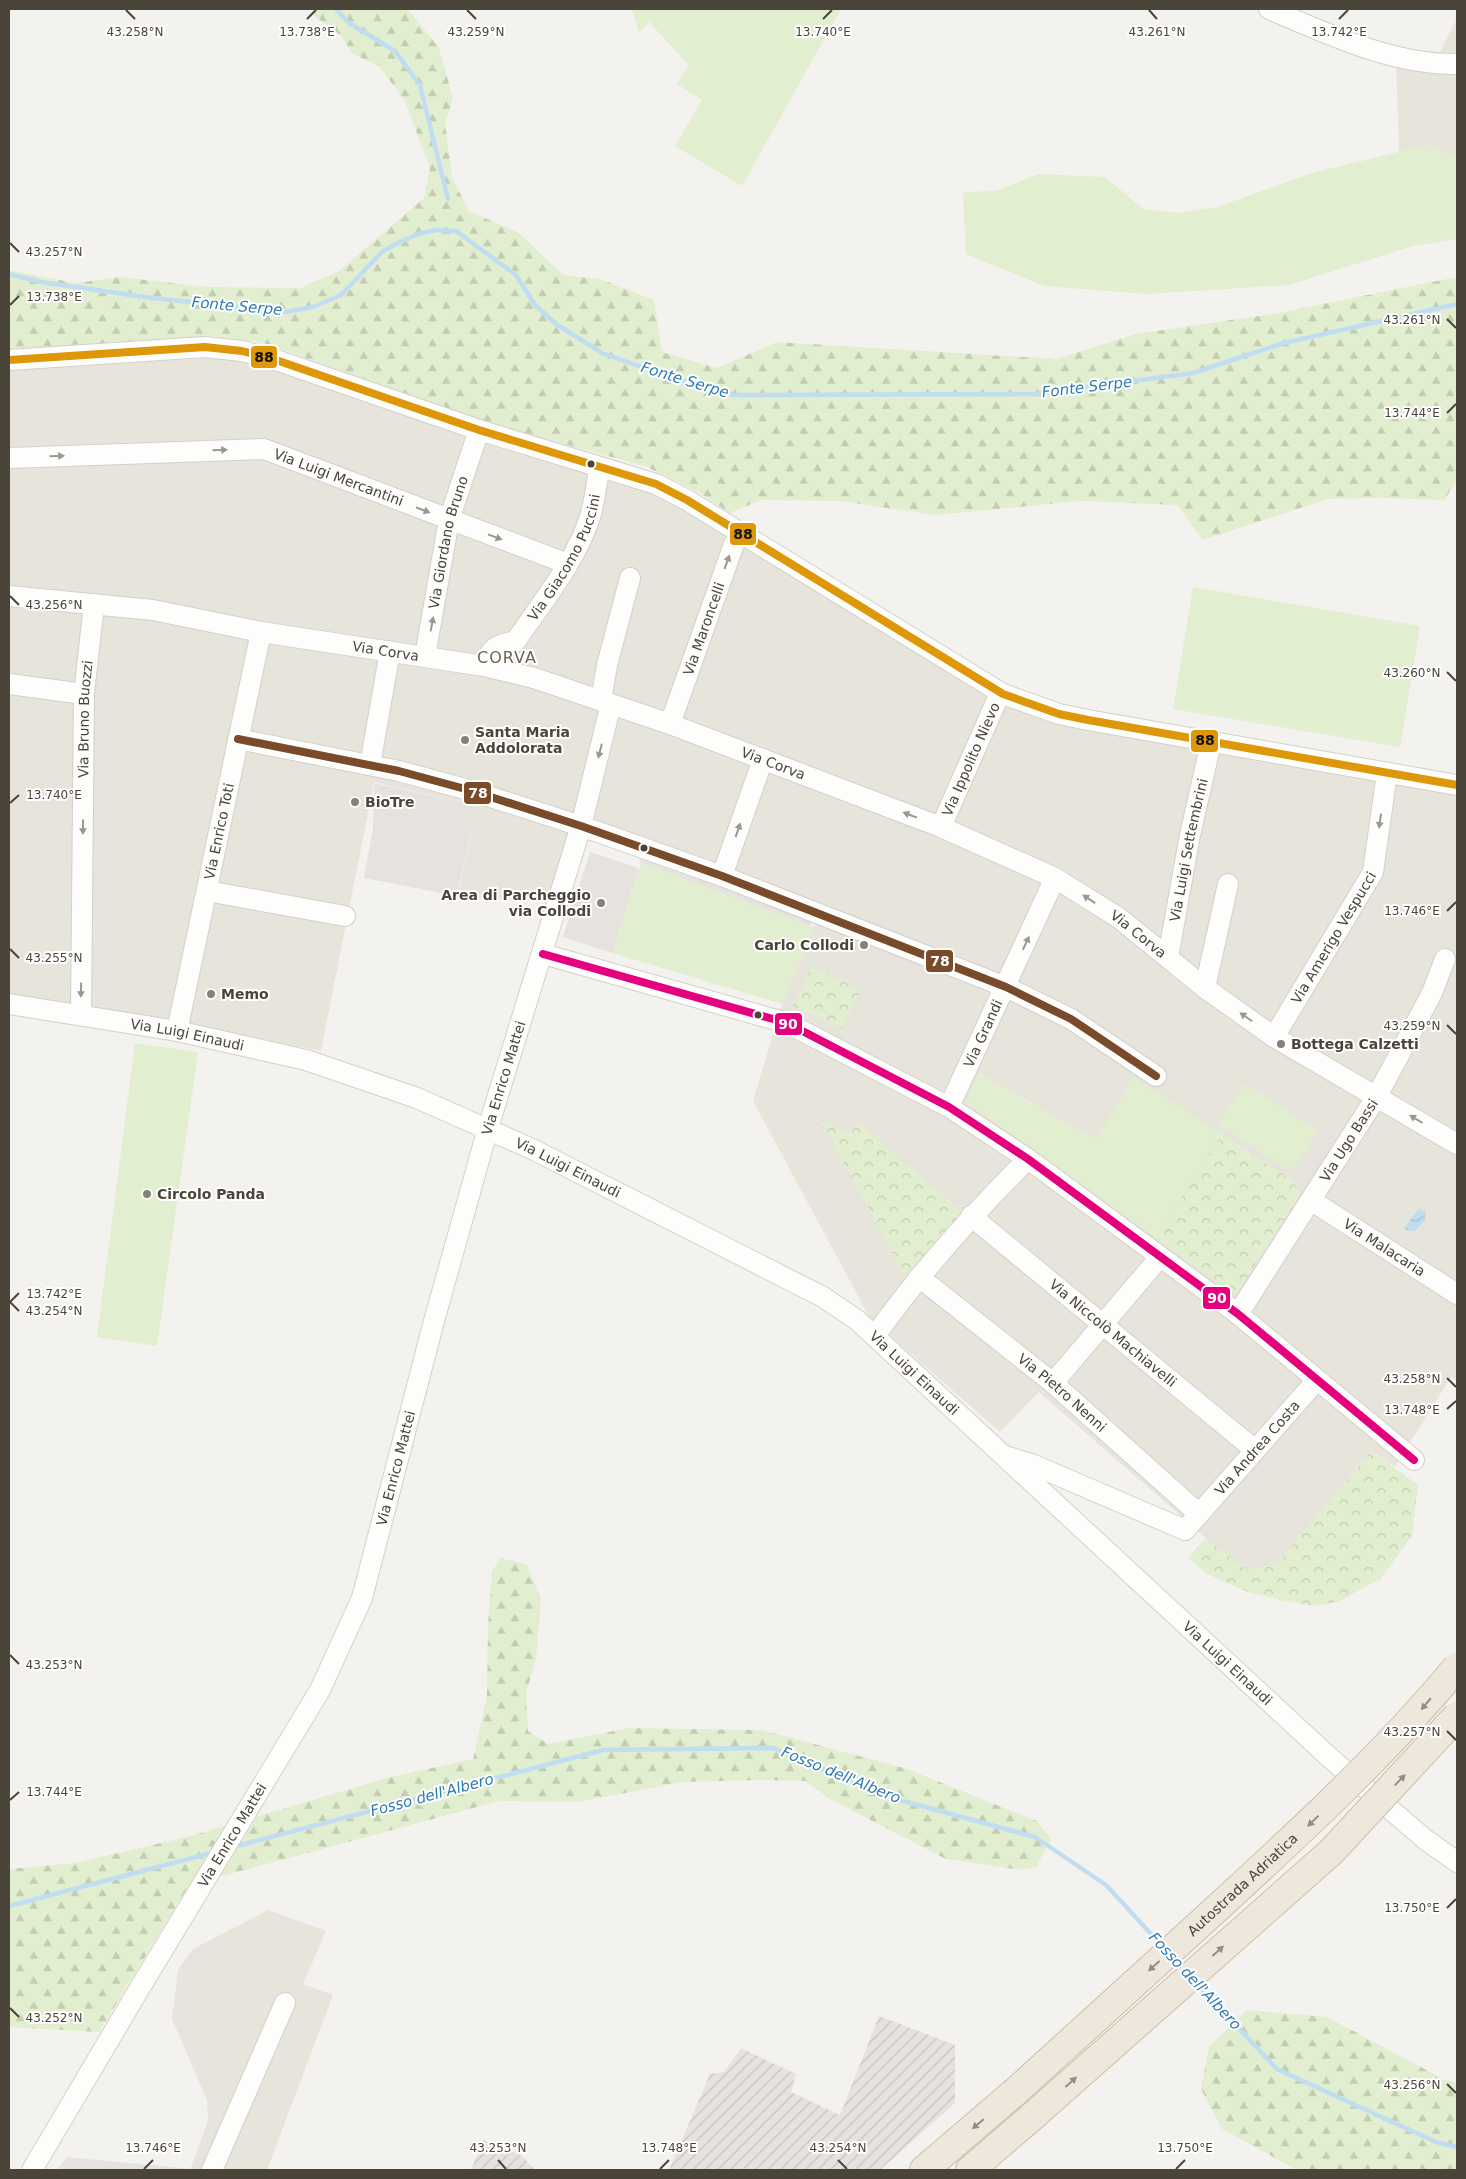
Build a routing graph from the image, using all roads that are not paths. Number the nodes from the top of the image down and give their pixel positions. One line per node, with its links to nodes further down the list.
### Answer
1 (1269, 9): 2 (street)
2 (1457, 64)
3 (9, 360): 4 (street)
4 (479, 430): 6 (street); 7 (street, Via Giordano Bruno)
5 (9, 458): 7 (street, Via Luigi Mercantini, one-way to 7)
6 (600, 467): 8 (street); 9 (street, Via Giacomo Puccini)
7 (449, 520): 9 (street, Via Luigi Mercantini, one-way to 9); 16 (street, Via Giordano Bruno, one-way to 7)
8 (740, 534): 20 (street); 23 (street, Via Maroncelli, one-way to 8)
9 (568, 564): 14 (street, Via Giacomo Puccini)
10 (630, 578): 22 (street, Via Enrico Mattei)
11 (9, 596): 12 (street, Via Corva)
12 (94, 604): 13 (street, Via Corva); 21 (street, Via Bruno Buozzi)
13 (261, 632): 15 (street, Via Corva); 24 (street, Via Enrico Toti)
14 (515, 642): 17 (street); 18 (street)
15 (390, 651): 16 (street, Via Corva); 27 (street)
16 (425, 656): 17 (street, Via Corva)
17 (484, 666): 18 (street, Via Corva)
18 (516, 673): 22 (street, Via Corva)
19 (9, 684): 21 (street)
20 (1000, 693): 25 (street); 31 (street, Via Ippolito Nievo)
21 (84, 694): 43 (street, Via Bruno Buozzi, one-way to 43)
22 (606, 702): 23 (street, Via Corva); 30 (street, Via Enrico Mattei, one-way to 30)
23 (670, 724): 26 (street, Via Corva)
24 (238, 740): 27 (street); 35 (street, Via Enrico Toti)
25 (1211, 743): 28 (street); 38 (street, Via Luigi Settembrini)
26 (762, 759): 31 (street, Via Corva, one-way to 26); 32 (street, one-way to 26)
27 (370, 765): 30 (street)
28 (1387, 773): 29 (street); 45 (street, Via Amerigo Vespucci, one-way to 45)
29 (1457, 785)
30 (581, 826): 32 (street); 37 (street, Via Enrico Mattei)
31 (941, 827): 33 (street, Via Corva)
32 (722, 876): 40 (street)
33 (1055, 878): 38 (street, Via Corva, one-way to 33); 40 (street, Via Grandi, one-way to 33)
34 (1228, 884): 41 (street)
35 (207, 891): 36 (street); 44 (street, Via Enrico Toti)
36 (345, 916)
37 (543, 954): 48 (street); 49 (street, Via Enrico Mattei)
38 (1168, 957): 41 (street, Via Corva)
39 (1445, 959): 47 (street, Via Ugo Bassi)
40 (1006, 987): 46 (street); 48 (street, Via Grandi)
41 (1206, 988): 45 (street, Via Corva, one-way to 41)
42 (9, 1004): 43 (street, Via Luigi Einaudi)
43 (81, 1015): 44 (street, Via Luigi Einaudi)
44 (177, 1031): 49 (street, Via Luigi Einaudi)
45 (1274, 1037): 47 (street, Via Corva)
46 (1156, 1076)
47 (1378, 1096): 50 (street, Via Corva, one-way to 47); 52 (street, Via Ugo Bassi)
48 (949, 1107): 51 (street)
49 (488, 1128): 59 (street, Via Luigi Einaudi); 70 (street, Via Enrico Mattei)
50 (1457, 1144)
51 (1028, 1159): 53 (street); 54 (street)
52 (1312, 1201): 56 (street, Via Malacaria); 57 (street, Via Ugo Bassi)
53 (971, 1216): 55 (street); 58 (street, Via Niccolò Machiavelli)
54 (1160, 1257): 57 (street); 58 (street)
55 (919, 1277): 59 (street); 61 (street, Via Pietro Nenni)
56 (1457, 1293)
57 (1238, 1314): 60 (street)
58 (1104, 1324): 61 (street); 62 (street, Via Niccolò Machiavelli)
59 (875, 1336): 63 (street, Via Luigi Einaudi)
60 (1316, 1381): 62 (street, Via Andrea Costa); 64 (street)
61 (1053, 1383): 65 (street, Via Pietro Nenni)
62 (1255, 1450): 65 (street, Via Andrea Costa)
63 (1004, 1456): 65 (street, Via Luigi Einaudi); 68 (street, Via Luigi Einaudi)
64 (1414, 1460)
65 (1199, 1514)
66 (1457, 1667): 72 (highway, Autostrada Adriatica, one-way to 72, bridge)
67 (1457, 1716): 73 (highway, one-way to 67, bridge)
68 (1457, 1862)
69 (285, 2003): 71 (street)
70 (32, 2170)
71 (212, 2170)
72 (924, 2170)
73 (970, 2170)

